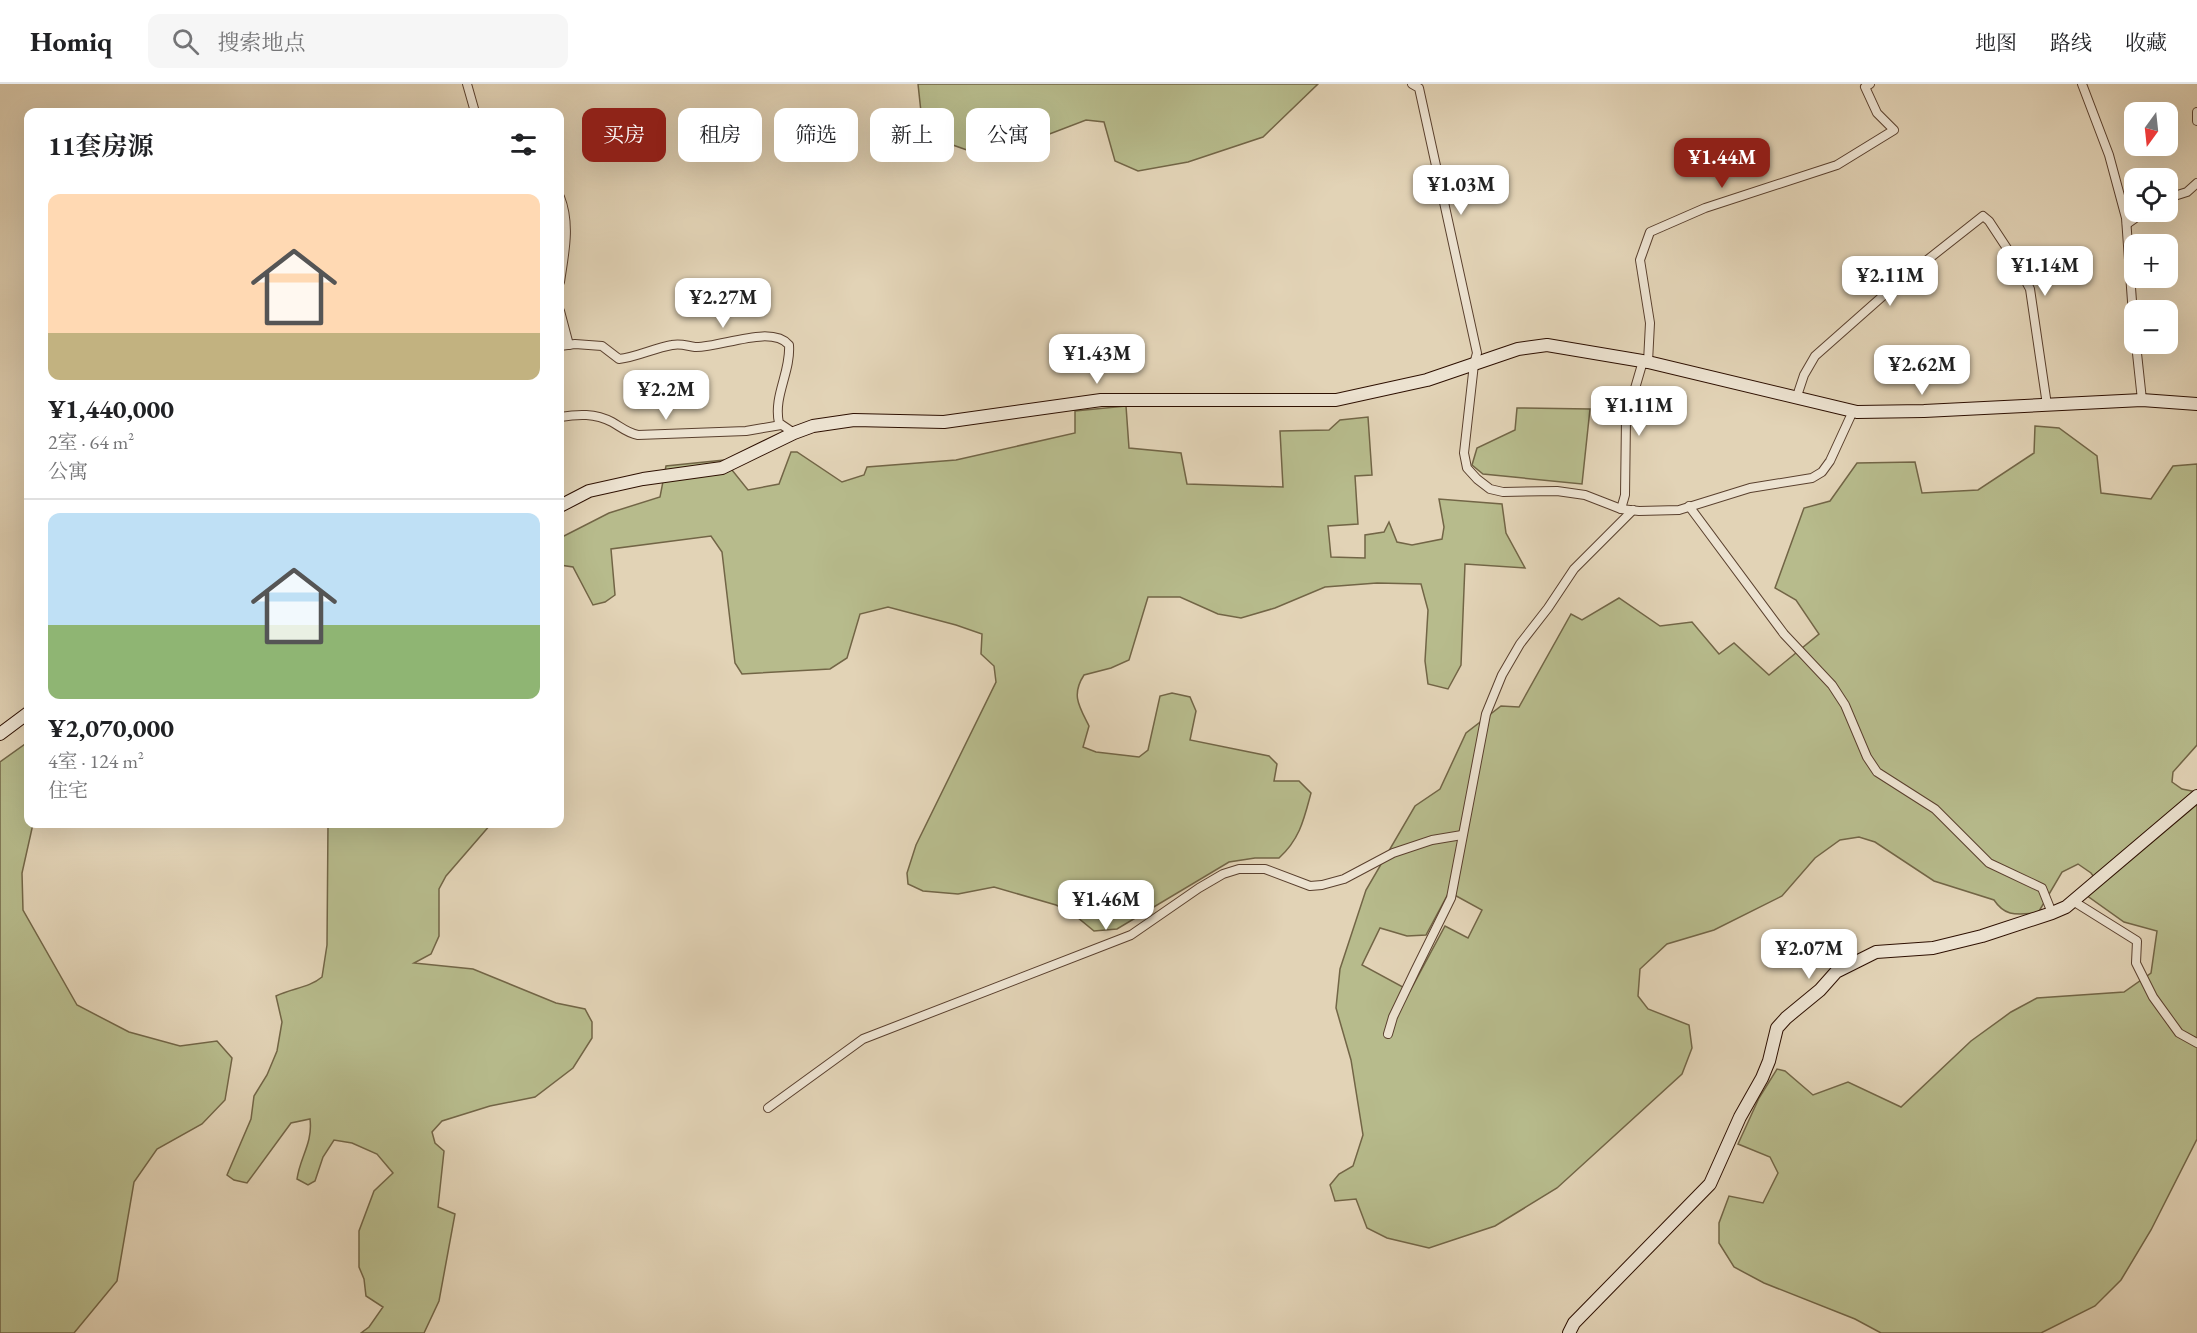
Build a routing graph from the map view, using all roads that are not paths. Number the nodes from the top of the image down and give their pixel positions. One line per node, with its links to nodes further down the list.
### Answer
1 (467, 84): 5 (street)
2 (1412, 84): 18 (street)
3 (1870, 84): 17 (street)
4 (2082, 84): 12 (street)
5 (474, 108)
6 (2197, 112): 7 (street)
7 (2197, 121)
8 (2197, 183): 9 (street)
9 (2178, 195)
10 (564, 209): 13 (street)
11 (2130, 222): 12 (street)
12 (2127, 224): 14 (street)
13 (564, 256)
14 (2132, 300)
15 (564, 346): 25 (street)
16 (2137, 354): 20 (street)
17 (1645, 361): 18 (street); 19 (street); 29 (street)
18 (1474, 364): 26 (street); 29 (street)
19 (1796, 399): 22 (street); 23 (street)
20 (2142, 400): 21 (street); 22 (street)
21 (2197, 404)
22 (2047, 405): 23 (street)
23 (1853, 411): 28 (street)
24 (564, 416): 25 (street)
25 (781, 425): 26 (street)
26 (794, 433): 27 (street)
27 (564, 504)
28 (1689, 506): 30 (street); 36 (street)
29 (1621, 509): 30 (street)
30 (1633, 510): 34 (street)
31 (24, 716): 32 (street)
32 (0, 734)
33 (2197, 796): 35 (street)
34 (1462, 835): 37 (street); 39 (street)
35 (2073, 901): 36 (street); 38 (street)
36 (2052, 913): 40 (street)
37 (1388, 1034)
38 (2197, 1043)
39 (768, 1108)
40 (1569, 1333)

